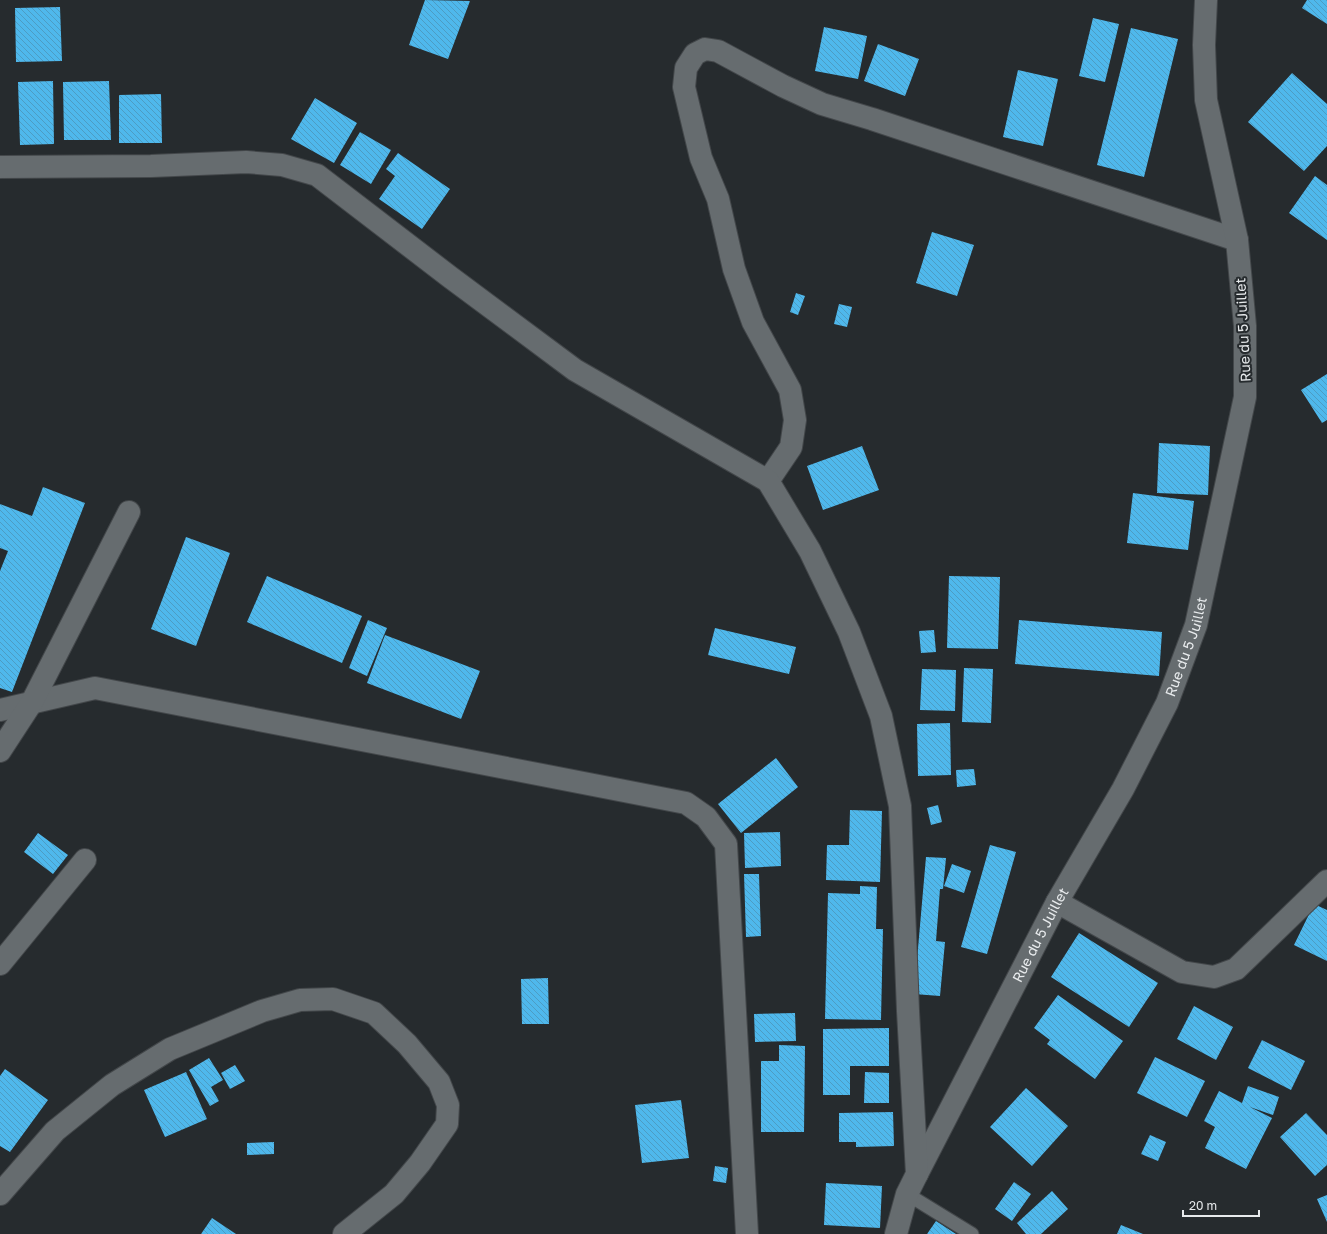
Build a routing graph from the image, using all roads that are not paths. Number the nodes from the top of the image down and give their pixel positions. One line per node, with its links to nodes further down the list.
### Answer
1 (1206, 0): 3 (street, Rue du 5 Juillet)
2 (0, 167): 4 (street)
3 (1237, 240): 4 (street); 11 (street, Rue du 5 Juillet)
4 (768, 481): 13 (street)
5 (128, 512): 6 (street)
6 (32, 702): 7 (street); 8 (street); 17 (street)
7 (0, 710)
8 (0, 750)
9 (85, 860): 12 (street)
10 (1327, 881): 11 (street)
11 (1057, 902): 13 (street, Rue du 5 Juillet)
12 (0, 964)
13 (917, 1174): 15 (street, Rue du 5 Juillet)
14 (0, 1194): 16 (street)
15 (907, 1194): 18 (street, Rue du 5 Juillet); 19 (lane)
16 (344, 1234)
17 (748, 1234)
18 (896, 1234)
19 (972, 1234)

